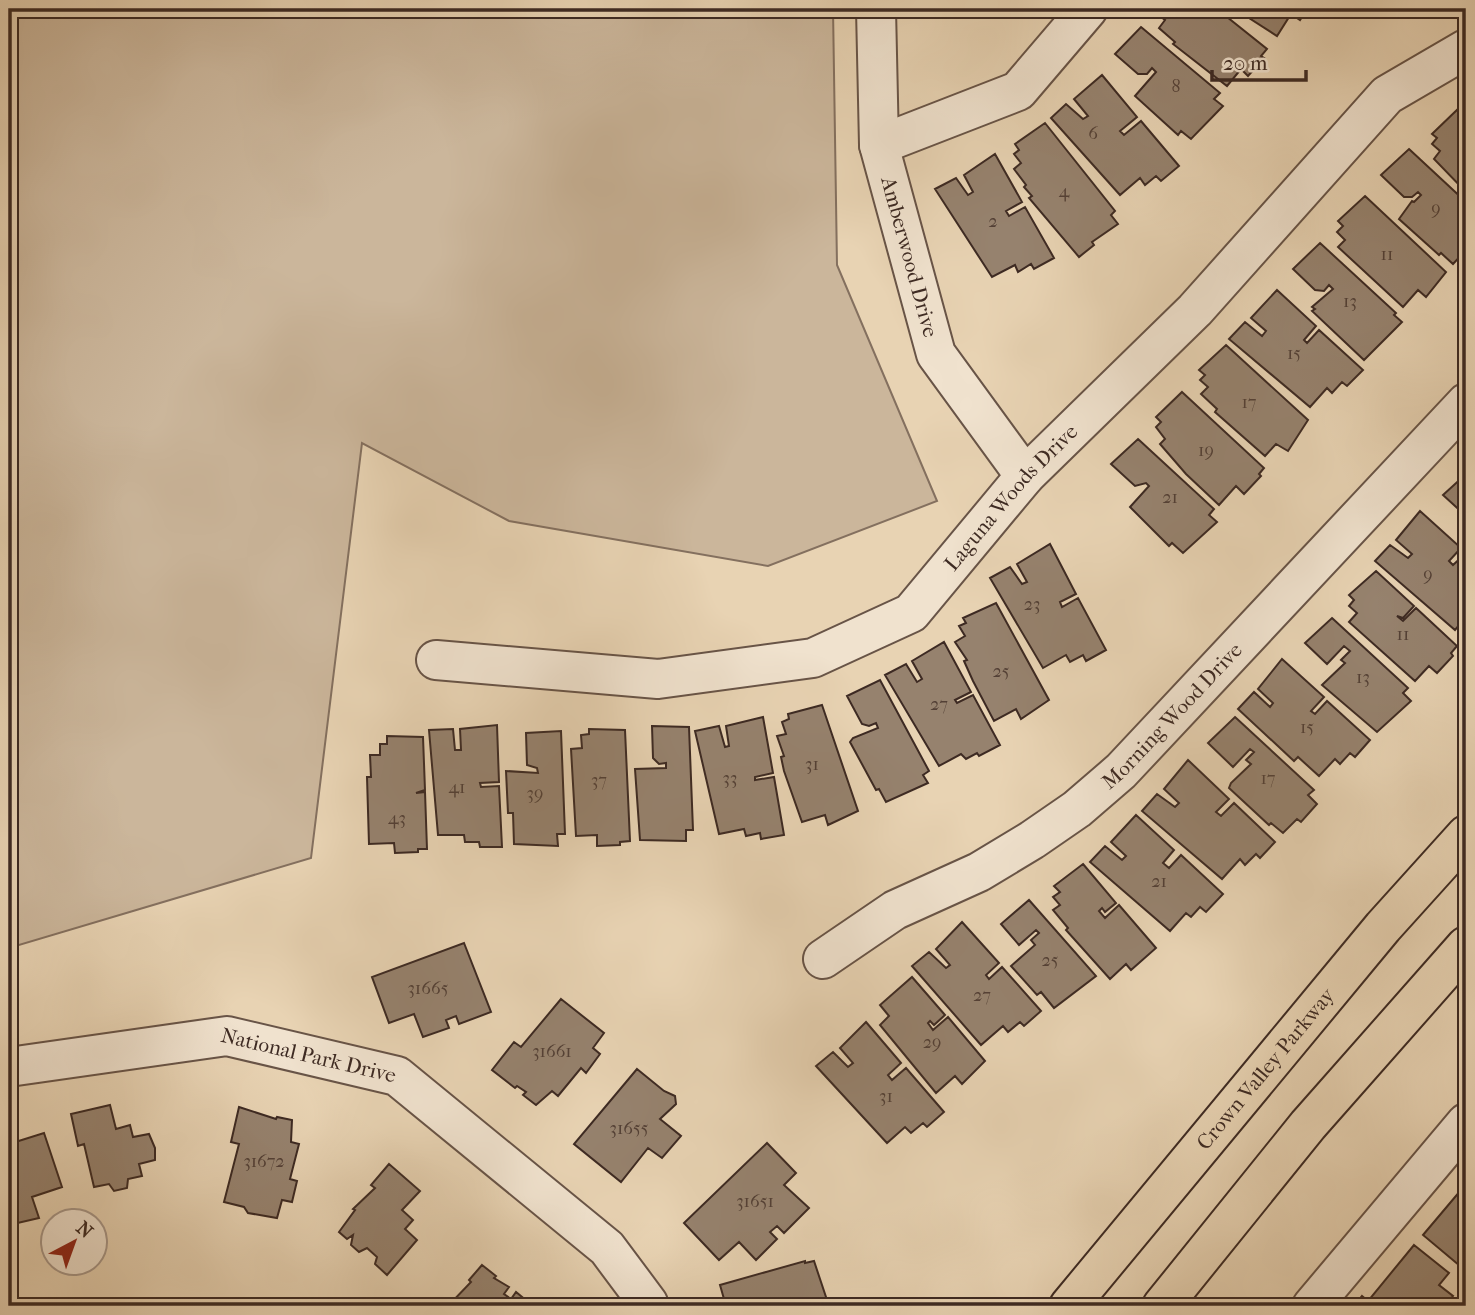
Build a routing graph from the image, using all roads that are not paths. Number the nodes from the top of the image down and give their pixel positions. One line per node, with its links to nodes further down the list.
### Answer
1 (876, 9): 4 (street, Amberwood Drive)
2 (1088, 9): 4 (street)
3 (1466, 49): 6 (street, Laguna Woods Drive)
4 (879, 145): 6 (street, Amberwood Drive)
5 (1466, 403): 10 (street, Morning Wood Drive)
6 (1025, 476): 7 (street, Laguna Woods Drive)
7 (436, 660)
8 (1466, 835): 14 (main road, Crown Valley Parkway)
9 (1466, 946): 15 (main road)
10 (823, 959)
11 (9, 1067): 13 (street, National Park Drive)
12 (1466, 1123): 16 (street)
13 (647, 1304)
14 (1069, 1306)
15 (1162, 1306)
16 (1312, 1306)

